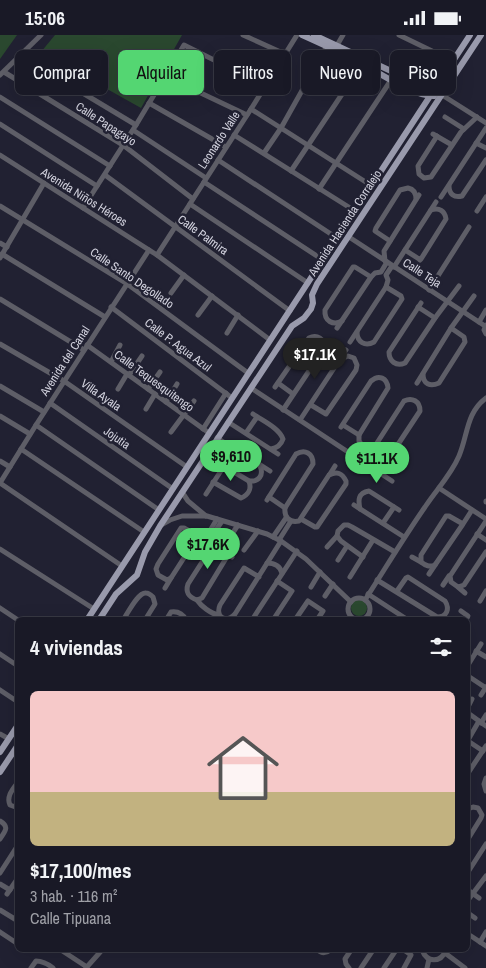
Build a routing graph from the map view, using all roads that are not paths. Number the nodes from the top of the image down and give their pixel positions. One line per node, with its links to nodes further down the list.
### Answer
1 (42, 35): 12 (street)
2 (243, 35): 15 (street)
3 (297, 35): 16 (street, Leonardo Valle)
4 (302, 35): 10 (main road)
5 (314, 35): 11 (main road)
6 (343, 35): 11 (street)
7 (399, 35): 18 (street)
8 (470, 35): 19 (main road)
9 (479, 36): 22 (main road, Avenida Hacienda Corralejo)
10 (327, 46): 11 (main road); 41 (street)
11 (336, 48): 17 (main road); 21 (main road)
12 (26, 50)
13 (181, 50): 14 (street)
14 (194, 50)
15 (276, 50)
16 (288, 50)
17 (339, 50)
18 (430, 50)
19 (456, 56)
20 (15, 61): 23 (street)
21 (390, 73)
22 (456, 73)
23 (2, 74): 46 (street, Calle Papagayo)
24 (390, 82): 55 (street)
25 (82, 95): 40 (street)
26 (153, 95): 33 (street)
27 (204, 95): 35 (street)
28 (260, 95): 34 (street, Leonardo Valle)
29 (341, 95): 47 (street)
30 (431, 95): 63 (main road)
31 (442, 95): 37 (street); 77 (main road, Avenida Hacienda Corralejo)
32 (0, 97): 56 (street)
33 (148, 103): 40 (street); 49 (street)
34 (251, 109): 35 (street, Leonardo Valle); 41 (street)
35 (247, 115): 44 (street, Leonardo Valle)
36 (445, 117): 43 (street)
37 (477, 117): 38 (street); 43 (street)
38 (485, 120)
39 (0, 124): 62 (street)
40 (134, 128): 46 (street); 59 (street)
41 (281, 128): 47 (street); 51 (street)
42 (486, 128): 45 (street)
43 (464, 129): 48 (street)
44 (234, 135): 49 (street, Leonardo Valle); 51 (street)
45 (476, 143): 50 (street); 61 (street)
46 (123, 145): 56 (street); 67 (street, Calle Papagayo)
47 (308, 145): 55 (street); 57 (street)
48 (452, 145): 48 (street)
49 (226, 147): 53 (street, Leonardo Valle)
50 (486, 148)
51 (264, 153): 57 (street)
52 (0, 155): 60 (street, Avenida Niños Héroes)
53 (218, 160): 59 (street, Leonardo Valle); 78 (street)
54 (486, 160): 61 (street)
55 (337, 163): 63 (street); 64 (street)
56 (110, 166): 58 (street)
57 (292, 171): 64 (street)
58 (104, 175): 62 (street); 75 (street, Calle Palmira)
59 (205, 180): 67 (street, Leonardo Valle); 86 (street)
60 (44, 183): 70 (street, Avenida Niños Héroes); 74 (street)
61 (450, 183): 65 (street)
62 (98, 186): 70 (street)
63 (372, 186): 72 (main road)
64 (319, 189): 72 (street)
65 (441, 197)
66 (486, 197): 73 (street)
67 (191, 201): 75 (street, Leonardo Valle); 91 (street, Calle Papagayo)
68 (436, 202): 71 (street)
69 (0, 206): 74 (street, Calle Santo Degollado)
70 (83, 208): 82 (street, Avenida Niños Héroes)
71 (431, 210): 83 (street); 83 (street)
72 (355, 211): 78 (main road)
73 (477, 211)
74 (23, 220): 81 (street); 90 (street, Calle Santo Degollado)
75 (175, 227): 84 (street, Leonardo Valle); 102 (street, Calle Palmira)
76 (469, 227): 94 (street)
77 (348, 237): 87 (street, Calle Teja); 135 (main road, Avenida Hacienda Corralejo)
78 (337, 238): 86 (main road)
79 (390, 241): 79 (street); 87 (street)
80 (0, 243): 81 (street)
81 (6, 247): 85 (street)
82 (148, 250): 84 (street, Avenida Niños Héroes); 90 (street, Avenida del Canal)
83 (405, 250): 87 (street)
84 (157, 255): 88 (street, Avenida Niños Héroes)
85 (1, 256): 106 (street)
86 (323, 260): 91 (main road)
87 (390, 264): 89 (street); 93 (street); 94 (street, Calle Teja)
88 (184, 275): 95 (street); 96 (street, Avenida Niños Héroes)
89 (371, 277): 108 (street); 108 (street)
90 (126, 283): 100 (street, Avenida del Canal); 128 (street, Calle Santo Degollado)
91 (308, 283): 102 (main road)
92 (459, 286): 99 (street)
93 (386, 287): 113 (street); 113 (street)
94 (429, 290): 99 (street, Calle Teja)
95 (171, 293)
96 (212, 296): 104 (street); 105 (street, Avenida Niños Héroes)
97 (474, 296): 103 (street)
98 (0, 299): 121 (street, Calle Tequesquitengo)
99 (447, 302): 103 (street, Calle Teja); 107 (street)
100 (111, 307): 106 (street, Avenida del Canal); 138 (street, Calle P. Agua Azul)
101 (486, 310): 109 (street)
102 (290, 311): 116 (main road)
103 (463, 312): 109 (street, Calle Teja); 112 (street)
104 (198, 315)
105 (238, 315): 114 (street); 116 (street, Avenida Niños Héroes)
106 (105, 317): 121 (street, Avenida del Canal)
107 (435, 318): 107 (street)
108 (342, 321): 111 (street)
109 (479, 322): 110 (street, Calle Teja)
110 (485, 325): 115 (street)
111 (337, 328)
112 (451, 328): 129 (street); 129 (street)
113 (357, 332): 118 (street)
114 (227, 333)
115 (486, 334)
116 (270, 339): 128 (main road)
117 (329, 341): 122 (street)
118 (350, 342)
119 (0, 344): 131 (street, Villa Ayala)
120 (120, 345): 126 (street)
121 (86, 348): 126 (street, Calle Tequesquitengo); 131 (street, Avenida del Canal)
122 (324, 348): 140 (street); 140 (street)
123 (346, 350): 125 (street)
124 (142, 356): 130 (street)
125 (341, 359): 146 (street); 146 (street)
126 (110, 362): 130 (street, Calle Tequesquitengo)
127 (160, 373): 137 (street)
128 (248, 373): 141 (main road)
129 (423, 373): 132 (street)
130 (128, 375): 136 (street); 137 (street, Calle Tequesquitengo)
131 (64, 381): 145 (street, Avenida del Canal); 176 (street, Villa Ayala)
132 (417, 383)
133 (178, 384): 144 (street)
134 (0, 386): 149 (street)
135 (250, 388): 148 (street); 155 (main road, Avenida Hacienda Corralejo)
136 (118, 389)
137 (148, 389): 139 (street, Calle Tequesquitengo)
138 (226, 393): 141 (street, Calle P. Agua Azul); 152 (street)
139 (155, 394): 144 (street, Calle Tequesquitengo); 147 (street)
140 (294, 394): 148 (street)
141 (232, 398): 154 (main road)
142 (486, 399): 183 (street)
143 (194, 401): 150 (street)
144 (166, 402): 150 (street, Calle Tequesquitengo)
145 (50, 403): 149 (street, Avenida del Canal); 184 (street, Jojutia)
146 (311, 405): 153 (street)
147 (146, 409)
148 (283, 410): 153 (street)
149 (44, 412): 156 (street, Avenida del Canal)
150 (184, 415): 157 (street, Calle Tequesquitengo); 158 (street)
151 (0, 416): 161 (street)
152 (211, 417): 154 (street); 157 (street)
153 (300, 420): 170 (street)
154 (217, 421): 159 (main road)
155 (228, 422): 160 (street); 163 (main road, Avenida Hacienda Corralejo)
156 (36, 425): 161 (street, Avenida del Canal); 188 (street)
157 (203, 429): 159 (street, Calle Tequesquitengo)
158 (171, 432)
159 (209, 433): 176 (main road)
160 (246, 433): 168 (street); 168 (street)
161 (30, 434): 166 (street, Avenida del Canal)
162 (359, 435): 162 (street); 165 (street)
163 (218, 438): 167 (street); 185 (main road, Avenida Hacienda Corralejo)
164 (375, 446): 164 (street); 165 (street)
165 (363, 447): 170 (street)
166 (21, 449): 175 (street, Avenida del Canal); 203 (street)
167 (235, 449): 172 (street); 173 (street)
168 (271, 449): 169 (street)
169 (278, 454)
170 (356, 458): 180 (street)
171 (0, 461): 175 (street)
172 (224, 465): 179 (street); 181 (street)
173 (260, 465): 177 (street); 179 (street)
174 (335, 466): 178 (street)
175 (10, 467): 182 (street, Avenida del Canal)
176 (187, 467): 184 (main road)
177 (270, 471)
178 (329, 475): 194 (street); 194 (street)
179 (249, 481): 181 (street)
180 (392, 481)
181 (214, 482): 186 (street)
182 (0, 483): 227 (street)
183 (439, 488): 191 (street); 208 (street)
184 (173, 489): 188 (main road)
185 (182, 492): 192 (main road, Avenida Hacienda Corralejo); 193 (street)
186 (206, 494)
187 (354, 505): 190 (street)
188 (160, 508): 192 (main road); 203 (main road)
189 (285, 508): 189 (street); 196 (street)
190 (360, 509): 198 (street); 198 (street)
191 (472, 510): 197 (street); 199 (street)
192 (169, 511): 201 (main road, Avenida Hacienda Corralejo)
193 (207, 516): 195 (street); 201 (street)
194 (301, 519): 196 (street)
195 (220, 520): 200 (street); 205 (street); 213 (street)
196 (289, 520): 207 (street); 212 (street)
197 (486, 520): 204 (street)
198 (383, 523): 208 (street)
199 (463, 524): 225 (street); 226 (street)
200 (238, 525): 202 (street); 209 (street)
201 (160, 526): 260 (main road, Avenida Hacienda Corralejo)
202 (258, 531): 207 (street); 217 (street)
203 (144, 532): 227 (main road)
204 (477, 534): 211 (street); 231 (street)
205 (198, 536): 234 (street); 234 (street)
206 (337, 536): 210 (street); 214 (street); 215 (street)
207 (273, 537): 212 (street)
208 (404, 537): 219 (street)
209 (228, 540)
210 (374, 540): 219 (street); 221 (street)
211 (486, 540)
212 (280, 541): 218 (street); 224 (street)
213 (213, 545): 248 (street); 248 (street)
214 (347, 546): 221 (street); 223 (street)
215 (327, 547)
216 (0, 549): 255 (street)
217 (244, 550)
218 (297, 551): 228 (street); 229 (street)
219 (395, 552): 235 (street)
220 (486, 552): 240 (street)
221 (363, 557): 233 (street)
222 (412, 557): 225 (street)
223 (338, 560)
224 (267, 563): 229 (street); 232 (street)
225 (423, 563): 226 (street)
226 (435, 565): 230 (street)
227 (122, 566): 255 (main road)
228 (320, 572): 237 (street); 239 (street)
229 (282, 573): 236 (street)
230 (429, 575)
231 (450, 576): 238 (street); 240 (street)
232 (259, 577): 258 (street); 265 (street)
233 (350, 577)
234 (171, 578): 241 (street)
235 (378, 580): 242 (street); 245 (street)
236 (277, 581): 266 (street); 267 (street)
237 (333, 584): 246 (street); 251 (street)
238 (443, 585)
239 (311, 587)
240 (458, 587): 244 (street)
241 (165, 588)
242 (397, 591): 273 (street); 274 (street)
243 (486, 591): 250 (street)
244 (465, 593)
245 (368, 594): 249 (street); 272 (street)
246 (324, 596)
247 (159, 597): 252 (street)
248 (194, 599): 258 (street)
249 (365, 600): 251 (street); 271 (street)
250 (480, 601)
251 (351, 602): 270 (street)
252 (155, 604): 261 (street); 262 (street)
253 (175, 606): 257 (street)
254 (0, 608): 276 (street)
255 (94, 609): 259 (main road)
256 (461, 611): 275 (street)
257 (171, 612): 263 (street); 264 (street)
258 (221, 616)
259 (89, 617)
260 (101, 617)
261 (126, 617)
262 (147, 617)
263 (168, 617)
264 (184, 617)
265 (232, 617)
266 (254, 617)
267 (276, 617)
268 (298, 617): 269 (street)
269 (319, 617)
270 (350, 617)
271 (368, 617)
272 (403, 617)
273 (436, 617)
274 (441, 617)
275 (466, 617)
276 (15, 618)
277 (481, 644): 278 (street)
278 (476, 651): 280 (street); 281 (street)
279 (0, 654): 282 (street)
280 (486, 657)
281 (470, 662)
282 (15, 664)
283 (470, 677): 284 (street)
284 (486, 687): 286 (street)
285 (0, 690): 288 (street)
286 (481, 695)
287 (472, 699): 289 (street)
288 (15, 700)
289 (470, 703)
290 (470, 714): 292 (street)
291 (486, 715): 292 (street)
292 (482, 723): 295 (street)
293 (15, 729): 296 (main road)
294 (0, 733): 296 (street)
295 (470, 738)
296 (8, 739): 300 (main road)
297 (470, 741): 298 (street)
298 (484, 749): 301 (street)
299 (15, 750): 302 (main road)
300 (0, 752)
301 (470, 770)
302 (0, 772)
303 (486, 778): 305 (street)
304 (15, 786): 306 (street)
305 (486, 791)
306 (15, 807)
307 (470, 808): 309 (street)
308 (0, 821): 310 (street)
309 (470, 836)
310 (0, 839)
311 (486, 844): 313 (street)
312 (15, 850): 314 (street)
313 (470, 869)
314 (0, 873)
315 (485, 879): 319 (street)
316 (15, 882): 317 (street)
317 (0, 884)
318 (470, 891): 319 (street)
319 (473, 893): 320 (street); 321 (street)
320 (470, 897)
321 (479, 898)
322 (0, 910): 325 (street)
323 (470, 914): 324 (street)
324 (475, 918)
325 (15, 919)
326 (0, 932): 329 (street)
327 (486, 932): 330 (street)
328 (471, 936): 330 (street)
329 (15, 942)
330 (480, 942): 331 (street)
331 (486, 946)
332 (64, 952): 341 (street)
333 (98, 952): 341 (street)
334 (350, 952): 344 (street)
335 (373, 952): 345 (street)
336 (395, 952): 346 (street)
337 (407, 952): 347 (street)
338 (423, 952): 340 (street)
339 (446, 952): 340 (street); 349 (street)
340 (428, 959): 348 (street)
341 (86, 967)
342 (31, 968): 343 (street)
343 (53, 968)
344 (348, 968)
345 (361, 968)
346 (384, 968)
347 (404, 968)
348 (427, 968)
349 (465, 968)

